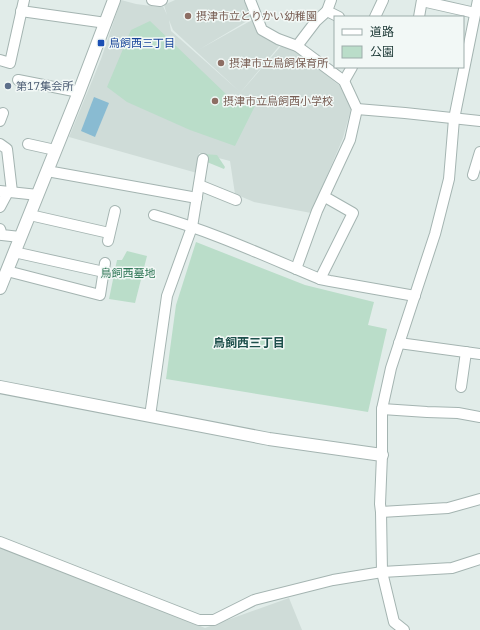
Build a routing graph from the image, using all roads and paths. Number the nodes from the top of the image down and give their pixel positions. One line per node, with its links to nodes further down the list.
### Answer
1 (24, 0): 10 (street)
2 (114, 0): 16 (street)
3 (152, 0): 4 (street)
4 (162, 0)
5 (250, 0): 17 (street)
6 (331, 0): 11 (street)
7 (383, 0): 14 (street)
8 (478, 0): 12 (street)
9 (422, 1): 12 (street); 15 (street)
10 (21, 11): 16 (street); 18 (street)
11 (327, 11): 13 (street); 17 (street)
12 (475, 13): 19 (street)
13 (337, 16)
14 (376, 16)
15 (419, 16)
16 (106, 23): 24 (street)
17 (297, 46): 23 (street)
18 (0, 60)
19 (464, 65)
20 (351, 68): 23 (street)
21 (463, 68): 26 (street)
22 (18, 80): 24 (street)
23 (344, 81): 25 (street)
24 (78, 92): 30 (street)
25 (357, 110): 26 (street); 38 (street)
26 (454, 119): 27 (street); 53 (street)
27 (480, 121)
28 (0, 144): 36 (street)
29 (28, 144): 30 (street)
30 (56, 150): 33 (street)
31 (480, 152): 34 (street)
32 (203, 159): 35 (street)
33 (47, 171): 37 (street); 39 (street)
34 (473, 175)
35 (199, 186): 39 (street); 40 (street)
36 (7, 192): 37 (street); 41 (street)
37 (38, 195): 43 (street)
38 (324, 197): 49 (street); 51 (street)
39 (197, 198): 45 (street)
40 (236, 200)
41 (0, 208)
42 (115, 211): 43 (street)
43 (30, 215): 47 (street)
44 (154, 215): 45 (street)
45 (192, 227): 49 (street); 60 (street)
46 (0, 229): 47 (street)
47 (20, 237): 48 (street)
48 (14, 252): 50 (street); 50 (street)
49 (296, 269): 51 (street)
50 (7, 271): 52 (street)
51 (320, 279): 53 (street)
52 (0, 288)
53 (415, 296): 54 (street)
54 (399, 343): 55 (street); 59 (street)
55 (466, 352): 56 (street); 58 (street)
56 (480, 354)
57 (0, 387): 60 (street)
58 (461, 387)
59 (382, 410): 61 (street); 62 (street)
60 (150, 416): 62 (street)
61 (480, 417)
62 (382, 455): 64 (street)
63 (480, 498): 64 (street)
64 (381, 512): 67 (street)
65 (0, 542): 67 (street)
66 (480, 559): 67 (street)
67 (382, 572): 68 (street)
68 (404, 630)

